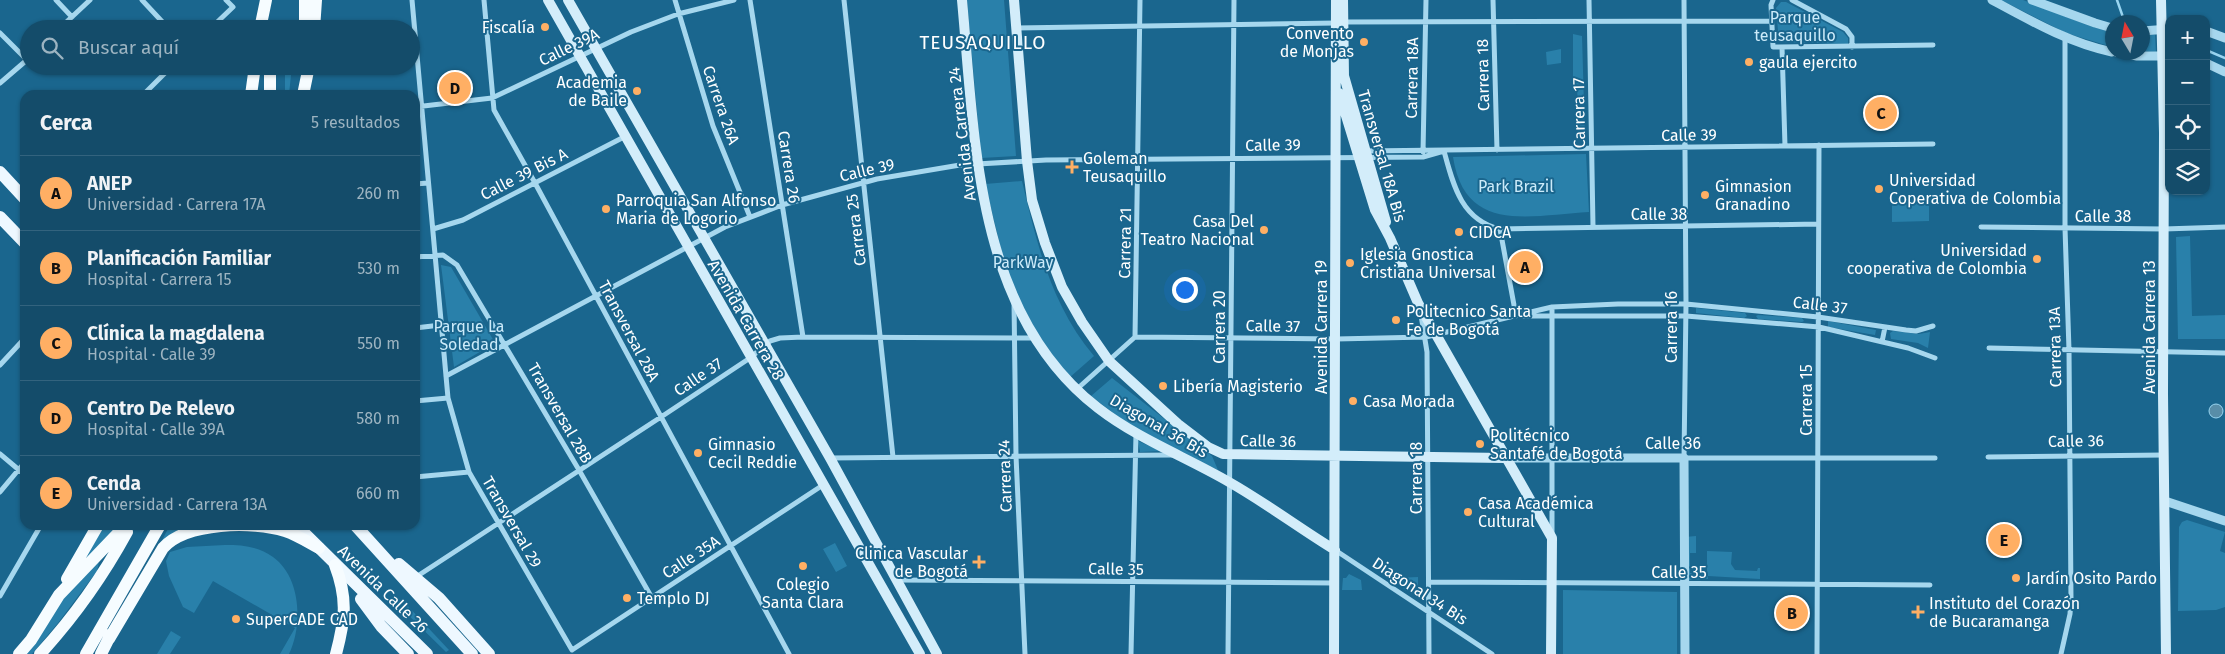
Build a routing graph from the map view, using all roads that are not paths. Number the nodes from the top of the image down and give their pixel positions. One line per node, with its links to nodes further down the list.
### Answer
1 (56, 0): 32 (street)
2 (90, 0): 32 (street)
3 (142, 0): 34 (street)
4 (226, 0): 35 (street)
5 (267, 0): 36 (highway); 37 (highway)
6 (305, 0): 38 (highway)
7 (316, 0): 39 (highway)
8 (412, 0): 40 (street, Transversal 29)
9 (484, 0): 83 (street, Transversal 28A)
10 (548, 0): 63 (main road, Avenida Carrera 28)
11 (568, 0): 58 (main road, Avenida Carrera 28)
12 (675, 0): 31 (street, Carrera 26A)
13 (734, 0): 31 (street, Calle 39A)
14 (750, 0): 107 (street, Carrera 26)
15 (844, 0): 104 (street, Carrera 25)
16 (962, 0): 100 (main road, Avenida Carrera 24)
17 (1014, 0): 50 (main road)
18 (1140, 0): 48 (street, Carrera 21)
19 (1234, 0): 47 (street, Carrera 20)
20 (1336, 0): 43 (main road, Avenida Carrera 19)
21 (1343, 0): 43 (main road, Avenida Carrera 19)
22 (1426, 0): 44 (street, Carrera 18A)
23 (1493, 0): 45 (street, Carrera 18)
24 (1589, 0): 46 (street, Carrera 17)
25 (1684, 0): 41 (street, Carrera 16)
26 (1773, 0): 42 (street)
27 (1792, 0): 60 (street)
28 (1992, 0): 55 (street)
29 (2032, 0): 49 (street)
30 (2161, 0): 51 (main road, Avenida Carrera 13)
31 (678, 14): 58 (street, Calle 39A); 108 (street, Carrera 26A)
32 (72, 17): 33 (street)
33 (69, 20)
34 (161, 20)
35 (219, 20)
36 (262, 20)
37 (268, 20)
38 (305, 20)
39 (315, 20)
40 (414, 20)
41 (1684, 21): 42 (street); 46 (street); 89 (street, Carrera 16)
42 (1772, 21): 59 (street)
43 (1339, 22): 44 (street); 47 (street); 76 (main road, Avenida Carrera 19)
44 (1425, 22): 45 (street); 92 (street, Carrera 18A)
45 (1494, 22): 46 (street); 91 (street, Carrera 18)
46 (1590, 22): 90 (street, Carrera 17)
47 (1234, 24): 48 (street); 97 (street, Carrera 20)
48 (1140, 25): 50 (street); 98 (street, Carrera 21)
49 (2105, 26)
50 (1016, 28): 99 (main road)
51 (2165, 29): 52 (street)
52 (2150, 30)
53 (2210, 32): 56 (street)
54 (0, 33): 62 (street)
55 (2065, 38): 61 (street); 115 (street, Carrera 13A)
56 (2225, 38)
57 (1933, 44): 60 (street)
58 (595, 47): 63 (street, Calle 39A); 120 (main road, Avenida Carrera 28)
59 (1782, 47): 60 (street); 88 (street)
60 (1852, 47)
61 (2105, 50)
62 (20, 52)
63 (579, 55): 83 (street, Calle 39A); 85 (main road, Avenida Carrera 28)
64 (2150, 55): 65 (street)
65 (2165, 56)
66 (2166, 60): 117 (main road, Avenida Carrera 13)
67 (2210, 65): 69 (street)
68 (20, 66): 77 (street)
69 (2225, 72)
70 (163, 75): 78 (street)
71 (254, 75): 79 (highway)
72 (270, 75): 80 (highway)
73 (303, 75): 81 (highway)
74 (307, 75): 82 (highway)
75 (419, 75): 84 (street, Transversal 29)
76 (1340, 81): 94 (main road, Transversal 18A Bis); 95 (main road, Avenida Carrera 19)
77 (0, 83)
78 (149, 90)
79 (252, 90)
80 (270, 90)
81 (302, 90)
82 (303, 90)
83 (492, 98): 84 (street, Calle 39A); 102 (street, Transversal 28A)
84 (422, 106): 103 (street, Transversal 29)
85 (624, 137): 102 (street, Calle 39 Bis A); 121 (main road, Avenida Carrera 28)
86 (1933, 144): 87 (street, Calle 39)
87 (1819, 145): 88 (street, Calle 39); 110 (street, Carrera 15)
88 (1785, 146): 89 (street, Calle 39)
89 (1685, 147): 90 (street, Calle 39); 112 (street, Carrera 16)
90 (1592, 148): 91 (street, Calle 39); 111 (street, Carrera 17)
91 (1497, 150): 93 (street, Calle 39)
92 (1423, 151): 93 (street, Calle 39); 94 (street, Calle 39); 96 (street, Carrera 18A)
93 (1444, 151): 96 (street, Calle 39); 116 (street)
94 (1362, 154): 95 (street, Calle 39); 96 (street, Calle 39); 141 (main road, Transversal 18A Bis)
95 (1336, 157): 97 (street, Calle 39); 148 (main road, Avenida Carrera 19)
96 (1422, 157)
97 (1233, 158): 98 (street, Calle 39); 147 (street, Carrera 20)
98 (1139, 159): 99 (street, Calle 39); 143 (street, Carrera 21)
99 (1027, 161): 100 (street, Calle 39); 159 (main road)
100 (979, 164): 104 (street, Calle 39); 125 (main road, Avenida Carrera 24)
101 (0, 172): 106 (main road)
102 (535, 182): 118 (street, Calle 39 Bis A); 124 (street, Transversal 28A)
103 (428, 183): 105 (street); 118 (street, Transversal 29)
104 (863, 183): 107 (street, Calle 39); 144 (street, Carrera 25)
105 (420, 184)
106 (20, 194)
107 (782, 205): 108 (street, Calle 39); 142 (street, Carrera 26)
108 (750, 217): 120 (street, Calle 39)
109 (3, 223): 119 (main road)
110 (1818, 224): 112 (street, Calle 38); 134 (street, Carrera 15)
111 (1593, 226): 112 (street, Calle 38); 116 (street, Calle 38)
112 (1686, 227): 127 (street, Carrera 16)
113 (1981, 227): 115 (street, Calle 38)
114 (2225, 227): 117 (street, Calle 38)
115 (2064, 228): 117 (street, Calle 38); 154 (street, Carrera 13A)
116 (1500, 229): 131 (street)
117 (2164, 229): 155 (main road, Avenida Carrera 13)
118 (433, 230): 122 (street, Transversal 29)
119 (20, 238)
120 (704, 238): 121 (street, Calle 39); 151 (main road, Avenida Carrera 28)
121 (687, 247): 124 (street, Calle 39); 157 (main road, Avenida Carrera 28)
122 (435, 255): 123 (street); 136 (street, Transversal 29); 152 (street, Transversal 28B)
123 (420, 256)
124 (597, 296): 152 (street, Calle 39); 165 (street, Transversal 28A)
125 (1014, 297): 145 (street, Carrera 24); 146 (main road, Avenida Carrera 24)
126 (1618, 304): 127 (street, Calle 37); 128 (street, Calle 37); 130 (street)
127 (1686, 304): 129 (street, Calle 37); 133 (street, Carrera 16)
128 (1552, 306): 131 (street, Calle 37); 132 (street)
129 (1752, 310): 134 (street, Calle 37); 135 (street)
130 (1618, 315): 132 (street, Calle 37); 133 (street, Calle 37)
131 (1516, 316): 132 (street, Calle 37); 141 (street, Calle 37)
132 (1553, 316): 180 (street)
133 (1686, 316): 135 (street, Calle 37); 181 (street, Carrera 16)
134 (1818, 317): 138 (street, Carrera 15); 139 (street, Calle 37)
135 (1751, 322): 138 (street, Calle 37)
136 (442, 326): 140 (street); 161 (street, Transversal 29)
137 (1933, 326): 139 (street, Calle 37)
138 (1818, 327): 149 (street, Calle 37); 182 (street, Carrera 15)
139 (1885, 327): 149 (street)
140 (420, 328)
141 (1431, 336): 148 (street, Calle 37); 178 (street, Carrera 18); 179 (main road, Transversal 18A Bis)
142 (803, 337): 144 (street, Calle 37); 151 (street, Calle 37)
143 (1135, 337): 147 (street, Calle 37); 159 (street)
144 (881, 338): 145 (street, Calle 37); 175 (street, Carrera 25)
145 (1014, 338): 146 (street, Calle 37); 172 (street, Carrera 24)
146 (1036, 338): 162 (main road, Avenida Carrera 24)
147 (1232, 338): 148 (street, Calle 37); 170 (street, Carrera 20)
148 (1336, 339): 173 (main road, Avenida Carrera 19)
149 (1882, 342): 158 (street, Calle 37)
150 (20, 343): 160 (street)
151 (764, 345): 157 (street, Calle 37); 177 (main road, Avenida Carrera 28)
152 (506, 346): 161 (street, Calle 39); 185 (street, Transversal 28B)
153 (1989, 348): 154 (street)
154 (2069, 350): 155 (street); 174 (street, Carrera 13A)
155 (2164, 351): 156 (street); 171 (main road, Avenida Carrera 13)
156 (2225, 353)
157 (750, 358): 165 (street, Calle 37); 189 (main road, Avenida Carrera 28)
158 (1935, 358)
159 (1109, 360): 162 (street); 170 (main road, Diagonal 36 Bis)
160 (0, 365)
161 (446, 376): 163 (street, Transversal 29)
162 (1077, 390): 166 (main road, Diagonal 36 Bis)
163 (448, 398): 164 (street); 186 (street, Transversal 29)
164 (420, 401)
165 (661, 417): 185 (street, Calle 37); 205 (street, Transversal 28A)
166 (1136, 433): 168 (street); 169 (main road, Diagonal 36 Bis)
167 (0, 454): 184 (street)
168 (1136, 455): 169 (street); 172 (street); 213 (street)
169 (1177, 455): 188 (main road, Diagonal 36 Bis)
170 (1230, 455): 173 (main road, Calle 36); 188 (street, Carrera 20)
171 (2164, 455): 174 (street, Calle 36); 191 (main road, Avenida Carrera 13)
172 (1016, 456): 175 (street); 212 (street, Carrera 24)
173 (1335, 456): 178 (main road, Calle 36); 207 (main road, Avenida Carrera 19)
174 (2069, 456): 176 (street, Calle 36); 248 (street, Carrera 13A)
175 (893, 457): 177 (street)
176 (1988, 457)
177 (830, 458): 211 (main road, Avenida Carrera 28)
178 (1428, 458): 179 (main road, Calle 36); 214 (street, Carrera 18)
179 (1505, 458): 180 (street, Calle 36); 203 (main road, Transversal 18A Bis)
180 (1551, 458): 181 (street, Calle 36); 203 (street)
181 (1684, 458): 182 (street, Calle 36); 218 (street, Carrera 16)
182 (1818, 458): 183 (street, Calle 36); 219 (street, Carrera 15)
183 (1936, 458)
184 (19, 469): 190 (street)
185 (579, 470): 193 (street, Calle 37); 223 (street, Transversal 28B)
186 (469, 472): 187 (street); 193 (street, Transversal 29)
187 (420, 477)
188 (1230, 482): 207 (main road, Diagonal 36 Bis); 215 (street, Carrera 20)
189 (823, 486): 205 (street, Calle 35A); 237 (main road, Avenida Carrera 28)
190 (0, 492)
191 (2165, 500): 192 (street); 249 (main road, Avenida Carrera 13)
192 (2225, 521)
193 (498, 524): 209 (street, Calle 37); 226 (street, Transversal 29)
194 (38, 530): 222 (street)
195 (95, 530): 221 (highway)
196 (123, 530): 221 (highway)
197 (125, 530): 228 (highway)
198 (157, 530): 210 (highway)
199 (202, 530): 225 (highway)
200 (281, 530): 206 (highway)
201 (301, 530): 206 (main road, Avenida Calle 26)
202 (360, 530): 204 (main road, Avenida Calle 26)
203 (1552, 538): 217 (main road)
204 (372, 542): 209 (main road); 234 (main road, Avenida Calle 26)
205 (731, 546): 223 (street, Calle 35A); 236 (street, Transversal 28A)
206 (319, 548): 208 (main road, Avenida Calle 26)
207 (1335, 550): 216 (main road, Avenida Carrera 19); 224 (street, Diagonal 34 Bis)
208 (335, 565): 231 (highway); 232 (main road); 233 (main road, Avenida Calle 26)
209 (415, 577): 235 (main road)
210 (130, 579): 225 (highway); 229 (highway)
211 (898, 580): 212 (street, Calle 35); 238 (main road, Avenida Carrera 28)
212 (1022, 581): 213 (street, Calle 35); 239 (street, Carrera 24)
213 (1133, 582): 215 (street, Calle 35); 240 (street)
214 (1429, 582): 217 (street, Calle 35); 224 (street, Carrera 18)
215 (1228, 583): 216 (street, Calle 35); 241 (street, Carrera 20)
216 (1334, 583): 242 (main road, Avenida Carrera 19)
217 (1551, 584): 218 (street, Calle 35); 245 (main road)
218 (1683, 585): 219 (street, Calle 35); 246 (street, Carrera 16)
219 (1817, 585): 220 (street, Calle 35); 247 (street, Carrera 15)
220 (1930, 585)
221 (59, 595): 227 (highway)
222 (0, 596)
223 (652, 598): 226 (street, Calle 35A)
224 (1429, 611): 243 (street, Carrera 18); 244 (street, Diagonal 34 Bis)
225 (109, 640): 230 (highway)
226 (572, 650)
227 (19, 654)
228 (40, 654)
229 (86, 654)
230 (101, 654)
231 (336, 654)
232 (408, 654)
233 (427, 654)
234 (472, 654)
235 (489, 654)
236 (790, 654)
237 (920, 654)
238 (937, 654)
239 (1025, 654)
240 (1132, 654)
241 (1228, 654)
242 (1334, 654)
243 (1429, 654)
244 (1492, 654)
245 (1551, 654)
246 (1685, 654)
247 (1817, 654)
248 (2061, 654)
249 (2166, 654)

